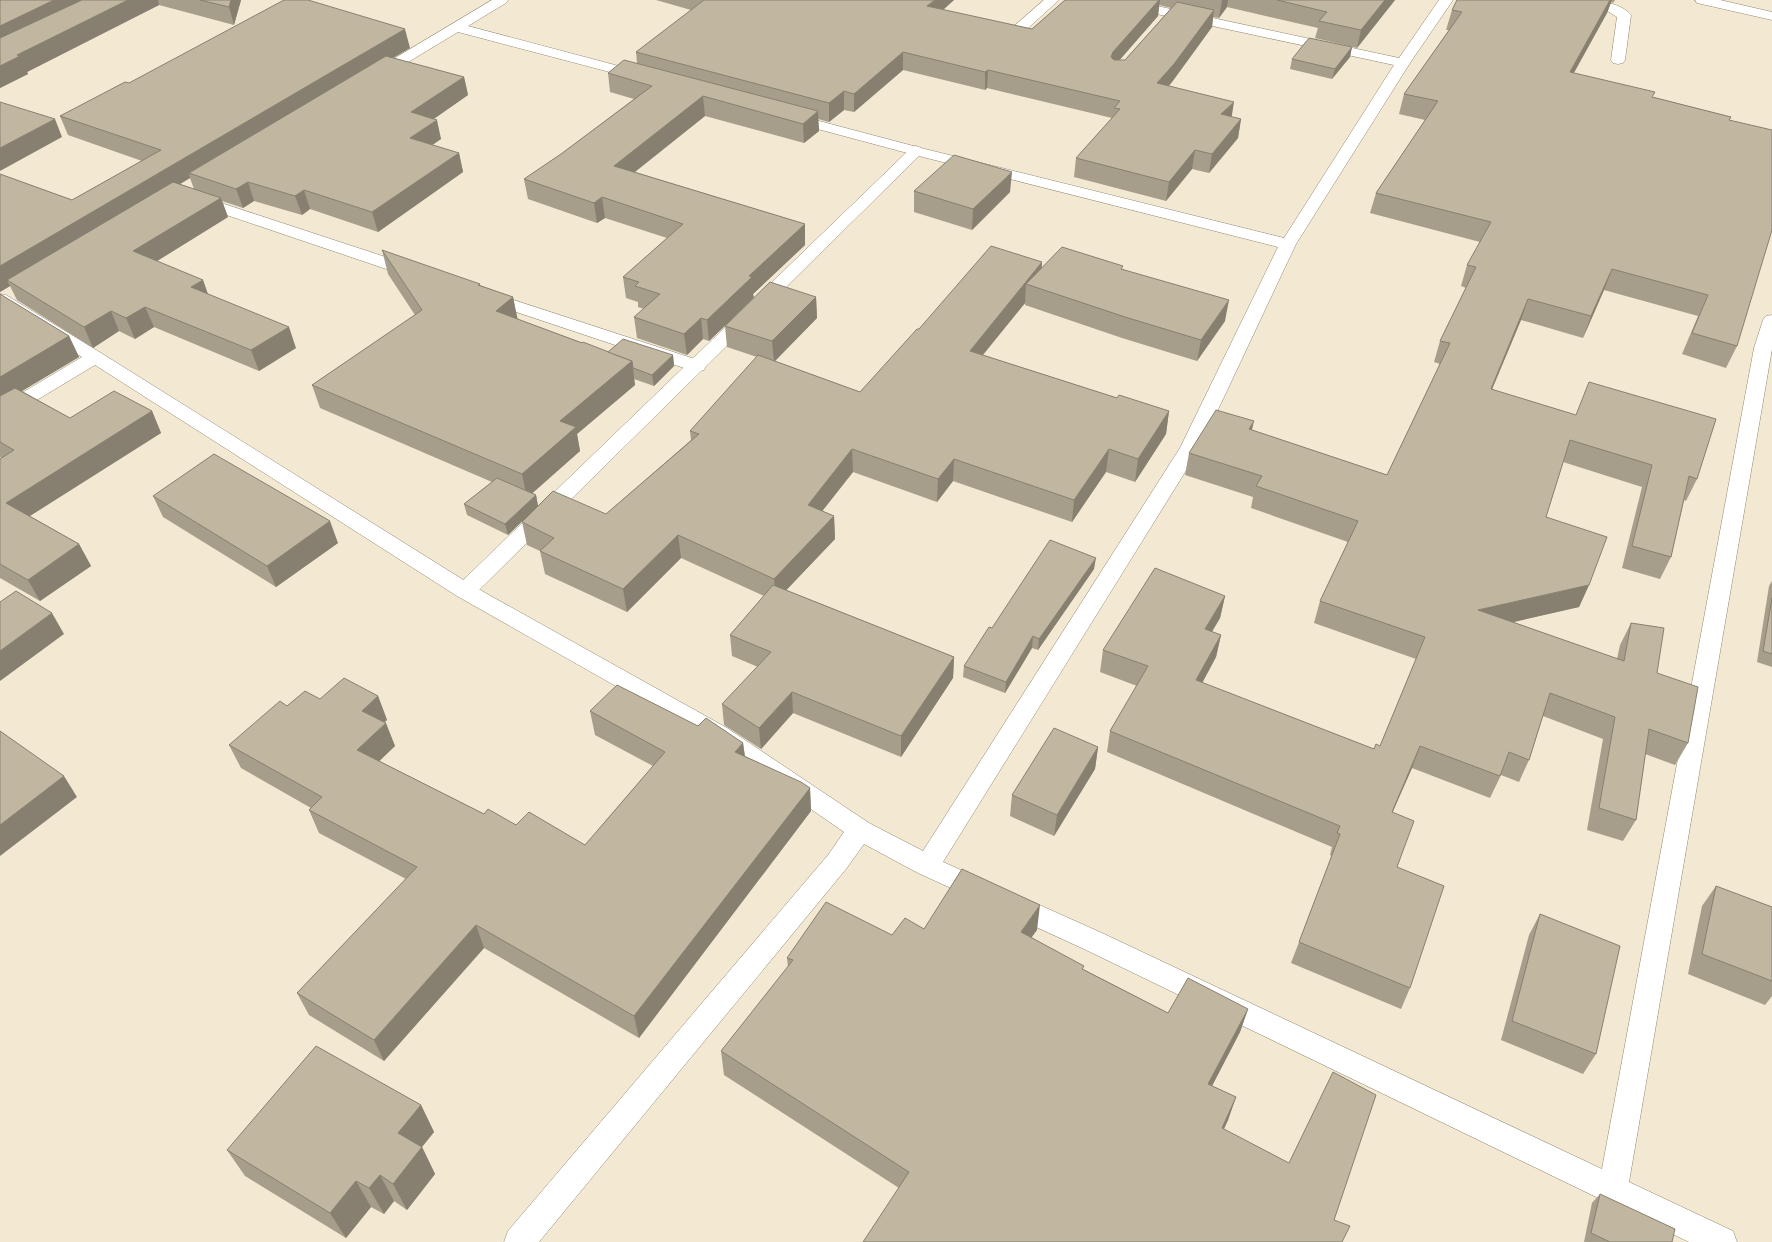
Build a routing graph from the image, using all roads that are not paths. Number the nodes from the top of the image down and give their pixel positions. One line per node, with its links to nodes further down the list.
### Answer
1 (501, 0): 8 (street)
2 (1052, 0): 9 (street)
3 (1110, 0): 11 (street)
4 (1446, 0): 11 (street)
5 (1577, 0): 10 (street)
6 (1702, 0): 7 (street)
7 (1772, 16)
8 (456, 27): 12 (street); 13 (street)
9 (1011, 36)
10 (1618, 60)
11 (1403, 62): 17 (street)
12 (655, 80)
13 (359, 85)
14 (778, 113): 15 (street)
15 (916, 150): 17 (street); 23 (street)
16 (186, 190): 18 (street)
17 (1288, 244): 27 (street)
18 (427, 276)
19 (472, 291): 23 (street)
20 (6, 297): 22 (street)
21 (1772, 320): 28 (street)
22 (95, 357): 24 (street); 25 (street)
23 (697, 366): 25 (street)
24 (0, 414)
25 (465, 591): 26 (street)
26 (860, 830): 27 (street); 29 (street)
27 (927, 866): 28 (street)
28 (1613, 1190): 30 (street)
29 (519, 1242)
30 (1722, 1242)

